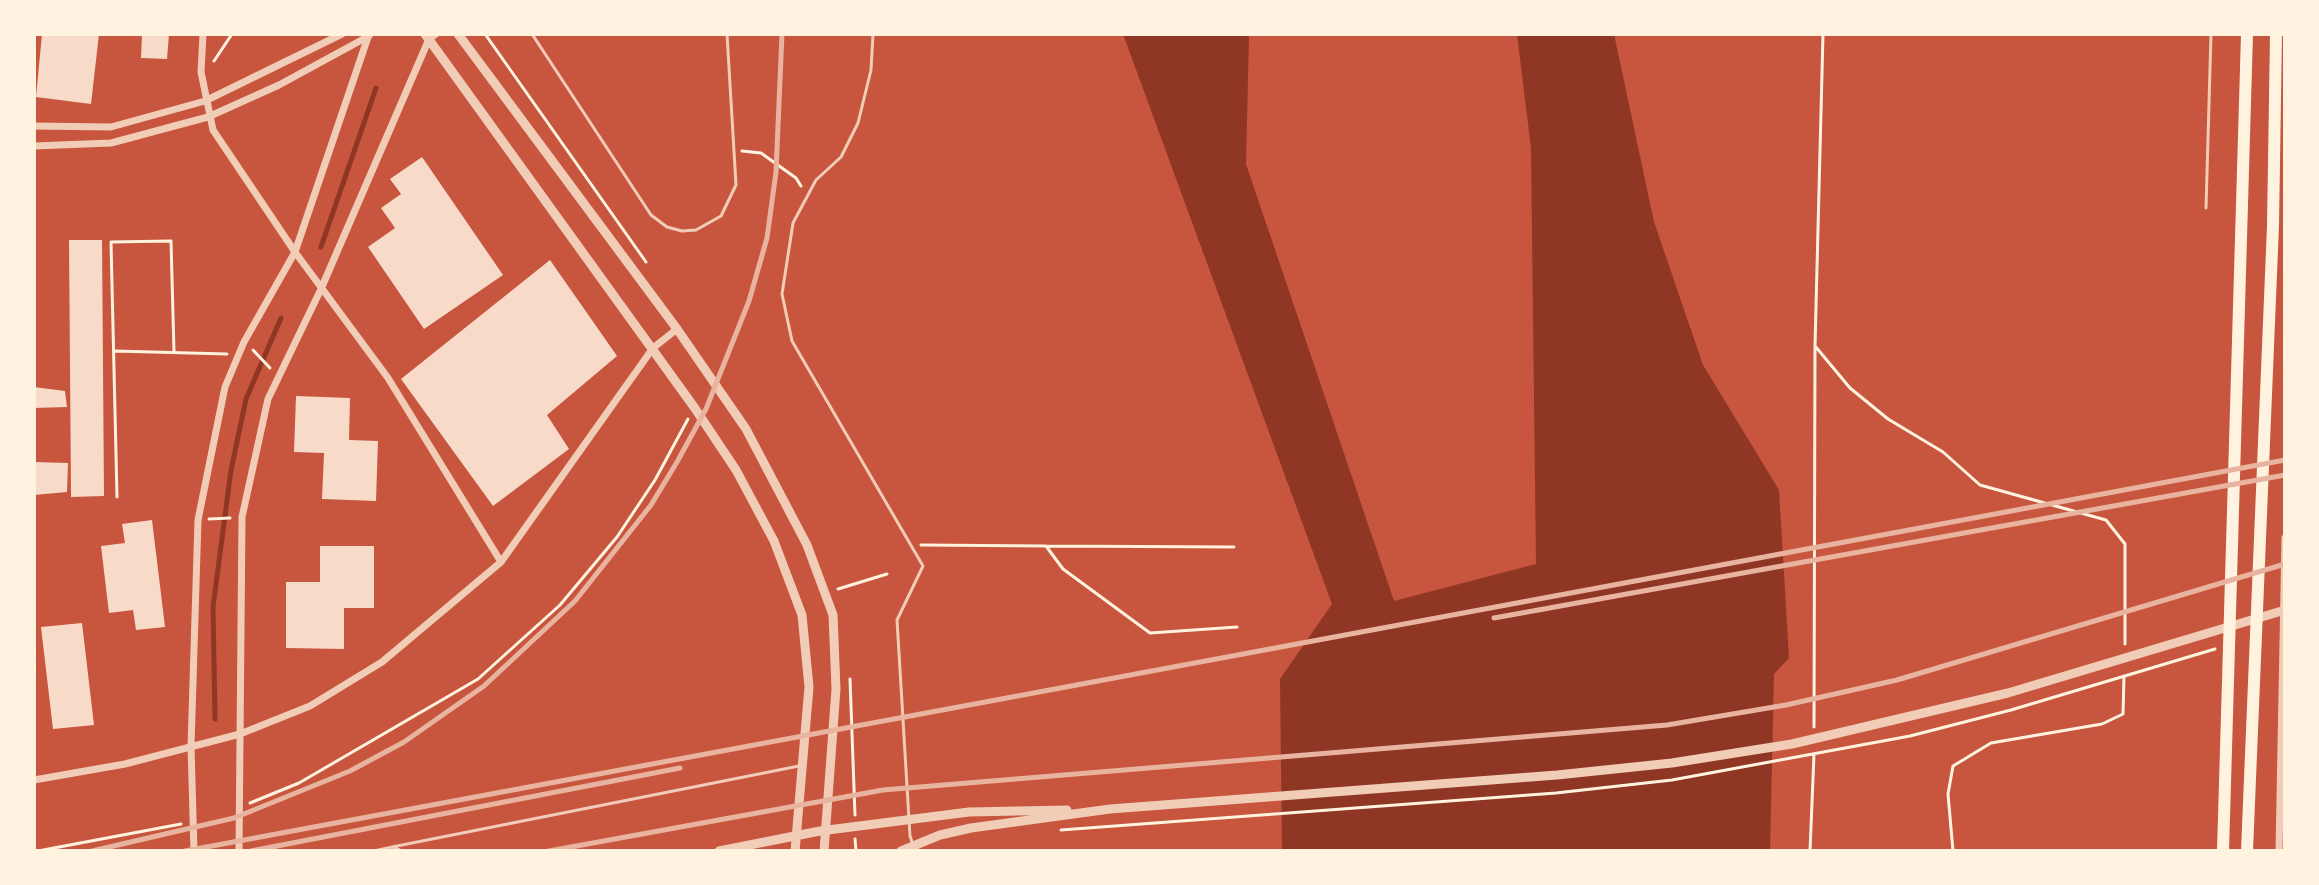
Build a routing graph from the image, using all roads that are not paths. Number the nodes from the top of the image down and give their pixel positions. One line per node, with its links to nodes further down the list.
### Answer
1 (203, 34): 12 (street)
2 (342, 34): 12 (street)
3 (458, 34): 19 (street)
4 (532, 34): 5 (lane)
5 (727, 34)
6 (873, 34): 38 (lane)
7 (2211, 34): 16 (lane)
8 (2247, 34): 39 (highway)
9 (2276, 34): 40 (highway)
10 (369, 35): 13 (street); 17 (street)
11 (430, 36): 18 (street); 20 (street)
12 (205, 101): 13 (street); 14 (street)
13 (208, 117): 15 (street); 17 (street)
14 (34, 126)
15 (34, 146)
16 (2206, 208)
17 (295, 252): 18 (street); 25 (street)
18 (321, 289): 22 (street); 24 (street)
19 (677, 329): 20 (street); 36 (street)
20 (653, 348): 22 (street); 26 (street)
21 (2285, 538): 41 (street)
22 (501, 562): 24 (street)
23 (2285, 610): 28 (street)
24 (240, 734): 25 (street); 31 (street)
25 (191, 746): 27 (street); 30 (street)
26 (803, 765): 29 (lane); 35 (street)
27 (34, 780)
28 (1110, 809): 34 (street); 37 (street)
29 (392, 847): 32 (lane); 33 (lane)
30 (194, 851)
31 (239, 851)
32 (374, 851)
33 (402, 851)
34 (719, 851)
35 (795, 851)
36 (824, 851)
37 (901, 851)
38 (915, 851)
39 (2223, 851)
40 (2247, 851)
41 (2279, 851)

